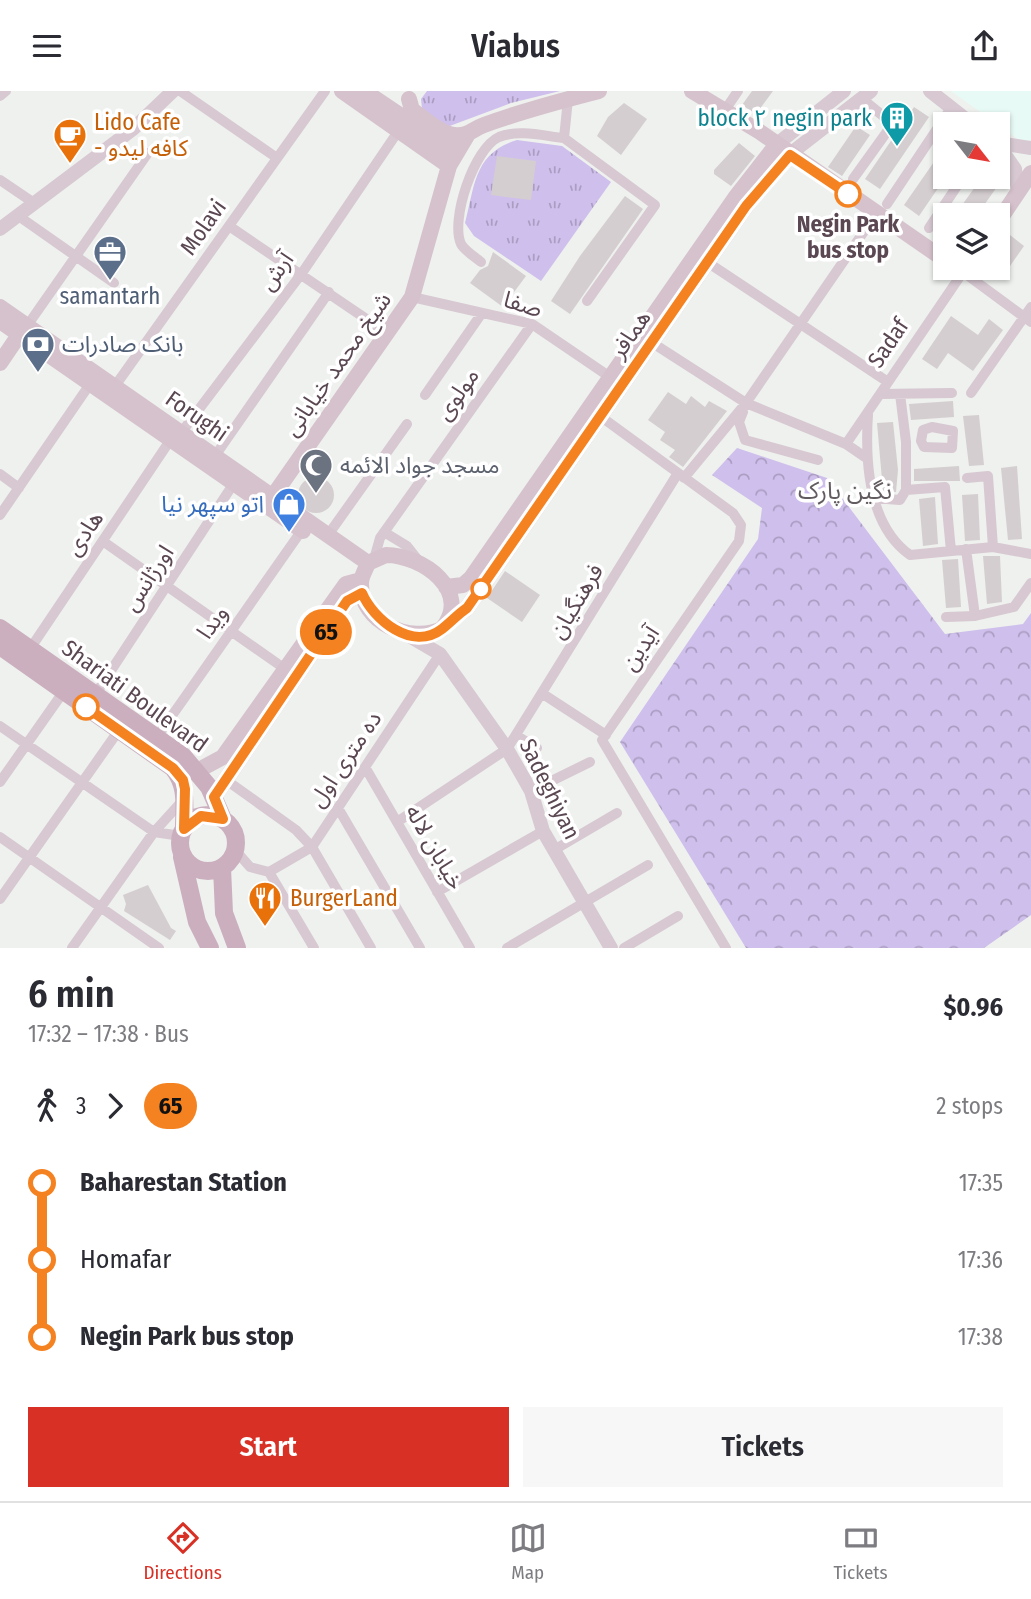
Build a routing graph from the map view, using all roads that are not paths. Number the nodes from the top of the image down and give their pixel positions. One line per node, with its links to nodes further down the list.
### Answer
1 (6, 91): 14 (street)
2 (173, 91): 35 (street)
3 (180, 91): 27 (street)
4 (325, 91): 27 (street, Molavi)
5 (342, 91): 19 (main road)
6 (599, 91): 15 (main road)
7 (738, 91): 17 (street)
8 (844, 91): 22 (street, همافر)
9 (930, 91): 16 (street)
10 (690, 92): 17 (main road)
11 (374, 94): 19 (main road)
12 (866, 94): 26 (street, همافر); 31 (street)
13 (412, 95): 19 (main road); 20 (main road)
14 (0, 96)
15 (568, 99): 20 (main road); 21 (street)
16 (951, 108): 18 (street); 37 (street, فرهنگیان)
17 (725, 110): 22 (main road)
18 (956, 112)
19 (401, 123): 28 (main road); 46 (street, آرش)
20 (468, 134): 28 (main road, شیخ محمد خیابانی)
21 (564, 138): 45 (street); 52 (street)
22 (777, 144): 26 (main road); 44 (main road, همافر)
23 (1010, 145): 24 (street)
24 (1031, 148)
25 (148, 153): 43 (street)
26 (790, 155): 37 (main road); 44 (main road, همافر)
27 (277, 158): 39 (street, Molavi)
28 (453, 160): 51 (main road, شیخ محمد خیابانی)
29 (1010, 162): 34 (street)
30 (1031, 173): 34 (main road)
31 (853, 179)
32 (0, 180): 35 (street)
33 (955, 189): 40 (street)
34 (1018, 192): 36 (main road)
35 (34, 203): 38 (street)
36 (1010, 204)
37 (881, 209): 42 (main road); 59 (street, فرهنگیان)
38 (17, 215): 41 (street); 43 (street)
39 (229, 226): 46 (street); 67 (street, Molavi)
40 (929, 228)
41 (0, 229)
42 (933, 250)
43 (75, 256): 49 (street); 60 (street)
44 (701, 258): 59 (street); 62 (main road, همافر); 64 (main road, همافر)
45 (481, 262)
46 (302, 273): 50 (street); 77 (street, آرش)
47 (955, 280): 65 (street, Sadaf)
48 (976, 280): 56 (street)
49 (114, 283)
50 (329, 292): 61 (street); 81 (street)
51 (412, 297): 55 (street, صفا); 61 (main road, شیخ محمد خیابانی)
52 (587, 301)
53 (0, 307): 60 (main road, Forughi)
54 (1031, 307): 56 (street)
55 (482, 313): 58 (street, صفا); 72 (street)
56 (1027, 319): 69 (street)
57 (0, 321): 60 (main road, Forughi)
58 (532, 324): 64 (street, صفا); 95 (street, مولوی)
59 (800, 324): 65 (street); 73 (street, فرهنگیان)
60 (23, 330): 63 (main road); 66 (main road, Forughi); 67 (main road, Forughi)
61 (387, 333): 90 (main road, شیخ محمد خیابانی)
62 (651, 342): 73 (street); 75 (main road, همافر)
63 (0, 363)
64 (610, 377): 93 (main road, همافر)
65 (888, 382): 70 (street, Sadaf)
66 (90, 384): 77 (main road, Forughi); 88 (street)
67 (114, 386): 77 (main road, Forughi)
68 (952, 393): 71 (street)
69 (971, 393)
70 (880, 394): 71 (street); 74 (street, Sadaf)
71 (900, 394): 79 (street)
72 (425, 395)
73 (746, 403): 80 (street); 83 (street); 85 (street, فرهنگیان)
74 (868, 411): 80 (street, Sadaf); 82 (street)
75 (600, 416): 85 (street, آیدین); 93 (main road, همافر)
76 (407, 424): 96 (street)
77 (176, 436): 81 (main road, Forughi); 87 (main road, Forughi); 97 (street, هادی)
78 (921, 441): 79 (street)
79 (906, 442): 89 (street)
80 (846, 444): 82 (street)
81 (215, 456): 90 (main road, Forughi)
82 (865, 457): 91 (street)
83 (818, 460)
84 (0, 474): 88 (street)
85 (681, 476): 118 (street, فرهنگیان); 123 (street, آیدین)
86 (967, 478): 98 (street)
87 (234, 483): 94 (main road, Forughi); 105 (street, اورژانس)
88 (19, 488): 92 (street)
89 (906, 490): 91 (street); 100 (street)
90 (273, 496): 96 (main road, Forughi)
91 (874, 498): 100 (street)
92 (0, 515)
93 (514, 528): 106 (main road, همافر); 109 (main road, همافر)
94 (302, 530): 103 (main road, Forughi); 111 (street, ویدا)
95 (384, 532): 102 (street); 103 (street, مولوی)
96 (328, 535): 103 (main road, Forughi)
97 (104, 542): 105 (street); 115 (street, هادی)
98 (993, 547): 99 (street); 101 (street)
99 (966, 549): 100 (street); 107 (street)
100 (951, 551)
101 (1031, 554)
102 (418, 561): 103 (main road); 106 (main road)
103 (366, 574): 112 (main road); 116 (main road)
104 (1031, 583): 107 (street)
105 (168, 587): 111 (street); 119 (street, اورژانس)
106 (446, 587): 109 (main road)
107 (975, 616): 108 (street)
108 (946, 617)
109 (445, 625): 112 (main road); 114 (street)
110 (0, 628): 115 (main road, Shariati Boulevard)
111 (231, 631): 116 (street); 125 (street, ویدا)
112 (404, 633): 114 (street)
113 (2, 651): 115 (main road, Shariati Boulevard)
114 (440, 654): 128 (street, Sadeghiyan); 130 (street, ده متری اول)
115 (31, 656): 117 (main road, Shariati Boulevard); 119 (main road, Shariati Boulevard)
116 (291, 673): 122 (main road)
117 (64, 691): 121 (main road, Shariati Boulevard); 126 (street)
118 (543, 694): 123 (street); 124 (street, فرهنگیان)
119 (94, 695): 125 (main road, Shariati Boulevard)
120 (0, 726): 126 (street)
121 (119, 730): 134 (street); 137 (main road, Shariati Boulevard)
122 (252, 730): 131 (main road); 132 (main road)
123 (606, 735): 171 (street)
124 (517, 736): 127 (street); 128 (street, فرهنگیان)
125 (157, 737): 131 (main road, Shariati Boulevard)
126 (27, 745): 133 (street); 134 (street)
127 (537, 748)
128 (507, 750): 135 (street, Sadeghiyan); 141 (street)
129 (590, 762): 135 (street)
130 (365, 767): 138 (street, ده متری اول); 141 (street, خیابان لاله)
131 (197, 771): 136 (main road, Shariati Boulevard)
132 (226, 780): 136 (main road); 146 (street)
133 (0, 782)
134 (82, 783): 143 (street); 149 (street)
135 (531, 791): 142 (street, Sadeghiyan)
136 (214, 797): 140 (main road, Shariati Boulevard)
137 (185, 798): 143 (street); 145 (main road, Shariati Boulevard)
138 (338, 808): 146 (street, ده متری اول); 167 (street)
139 (617, 813): 147 (street)
140 (223, 819): 145 (main road); 148 (main road)
141 (397, 822): 153 (street, خیابان لاله)
142 (543, 831): 147 (street, Sadeghiyan); 153 (street)
143 (154, 832): 145 (street); 158 (street)
144 (0, 837): 149 (street)
145 (182, 838): 151 (main road); 157 (main road, Shariati Boulevard)
146 (312, 847): 152 (street, ده متری اول); 166 (street)
147 (554, 850): 156 (street, Sadeghiyan)
148 (236, 851): 151 (main road); 152 (street)
149 (29, 858): 155 (street); 158 (street)
150 (648, 865): 156 (street)
151 (222, 868): 154 (main road)
152 (270, 872): 165 (street)
153 (437, 892): 168 (street, خیابان لاله)
154 (223, 896): 157 (main road); 164 (main road)
155 (0, 899)
156 (584, 903): 160 (street, Sadeghiyan); 169 (street)
157 (194, 904): 163 (main road, Shariati Boulevard)
158 (101, 908): 161 (street); 162 (street)
159 (678, 916): 170 (street)
160 (607, 947)
161 (72, 948)
162 (159, 948)
163 (210, 948)
164 (237, 948)
165 (314, 948)
166 (372, 948)
167 (420, 948)
168 (470, 948)
169 (507, 948)
170 (624, 948)
171 (726, 948)

